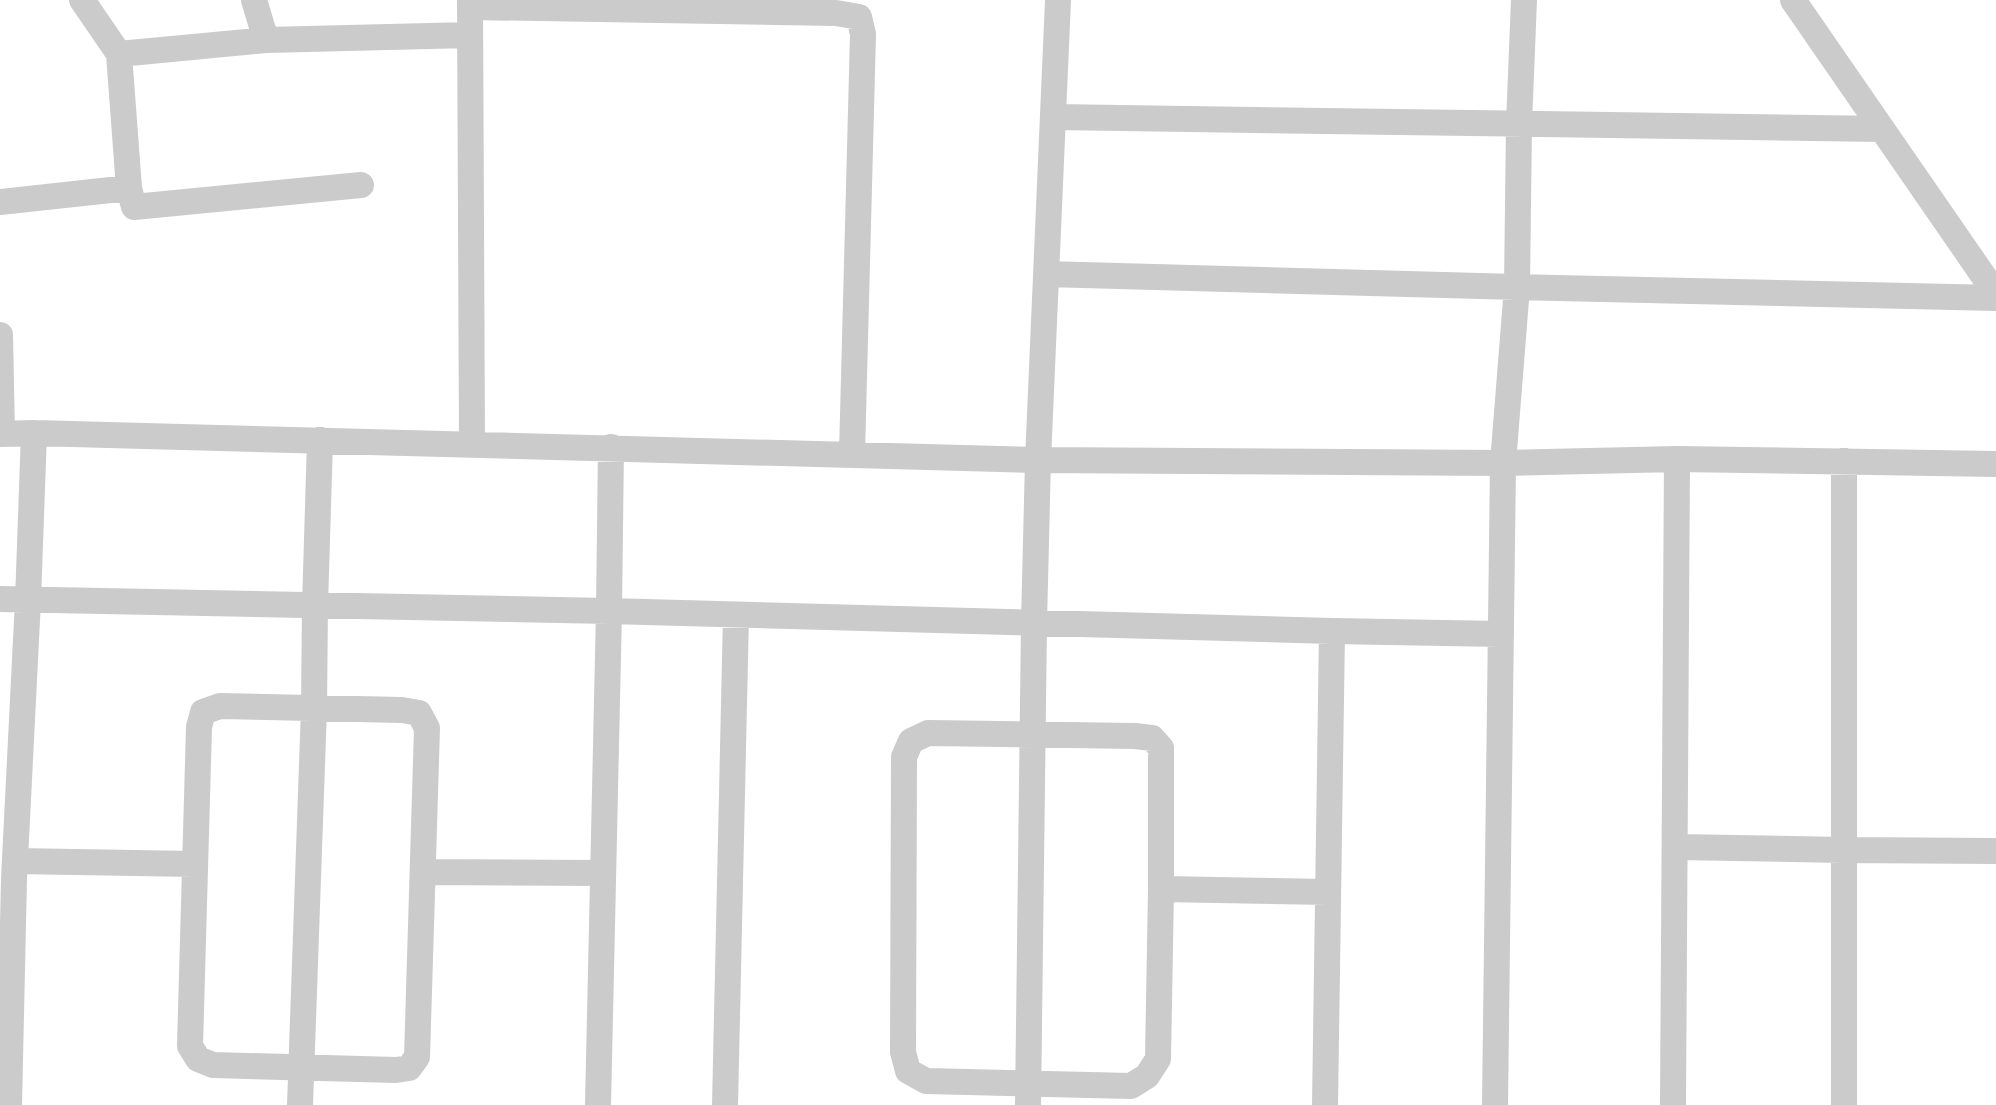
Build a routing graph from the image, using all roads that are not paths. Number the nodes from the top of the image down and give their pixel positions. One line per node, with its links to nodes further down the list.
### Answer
1 (82, 0): 9 (street)
2 (254, 0): 8 (street)
3 (1058, 0): 10 (street)
4 (1524, 0): 11 (street)
5 (1793, 0): 12 (street)
6 (470, 3): 7 (street); 25 (street)
7 (470, 35): 8 (street); 23 (street)
8 (266, 40): 9 (street)
9 (119, 54): 14 (street)
10 (1054, 117): 11 (street); 16 (street)
11 (1519, 124): 12 (street); 17 (street)
12 (1882, 129): 18 (street)
13 (361, 185): 14 (street)
14 (130, 188): 15 (street)
15 (0, 202)
16 (1046, 274): 17 (street); 27 (street)
17 (1517, 287): 18 (street); 29 (street)
18 (1996, 296)
19 (0, 335): 21 (street)
20 (34, 432): 21 (street); 22 (street); 32 (street)
21 (1, 434)
22 (320, 440): 23 (street); 33 (street)
23 (472, 444): 24 (street)
24 (611, 447): 25 (street); 34 (street)
25 (852, 454): 27 (street)
26 (1678, 459): 28 (street); 29 (street); 41 (street)
27 (1038, 460): 29 (street); 36 (street)
28 (1844, 462): 30 (street); 42 (street)
29 (1503, 463): 38 (street)
30 (1996, 464)
31 (0, 599): 32 (street)
32 (28, 600): 33 (street); 46 (street)
33 (315, 606): 34 (street); 39 (street)
34 (609, 611): 35 (street); 47 (street)
35 (736, 614): 36 (street); 55 (street)
36 (1034, 623): 37 (street); 40 (street)
37 (1332, 631): 38 (street); 49 (street)
38 (1502, 634): 57 (street)
39 (314, 708): 44 (street); 45 (street); 50 (street)
40 (1033, 734): 48 (street); 51 (street); 51 (street)
41 (1676, 847): 42 (street); 58 (street)
42 (1844, 850): 43 (street); 59 (street)
43 (1996, 851)
44 (195, 864): 46 (street); 50 (street)
45 (423, 872): 47 (street); 50 (street)
46 (10, 873): 52 (street)
47 (603, 873): 54 (street)
48 (1162, 889): 49 (street); 51 (street)
49 (1328, 892): 56 (street)
50 (300, 1068): 53 (street)
51 (1028, 1094)
52 (9, 1105)
53 (300, 1105)
54 (598, 1105)
55 (724, 1105)
56 (1325, 1105)
57 (1495, 1105)
58 (1673, 1105)
59 (1844, 1105)

